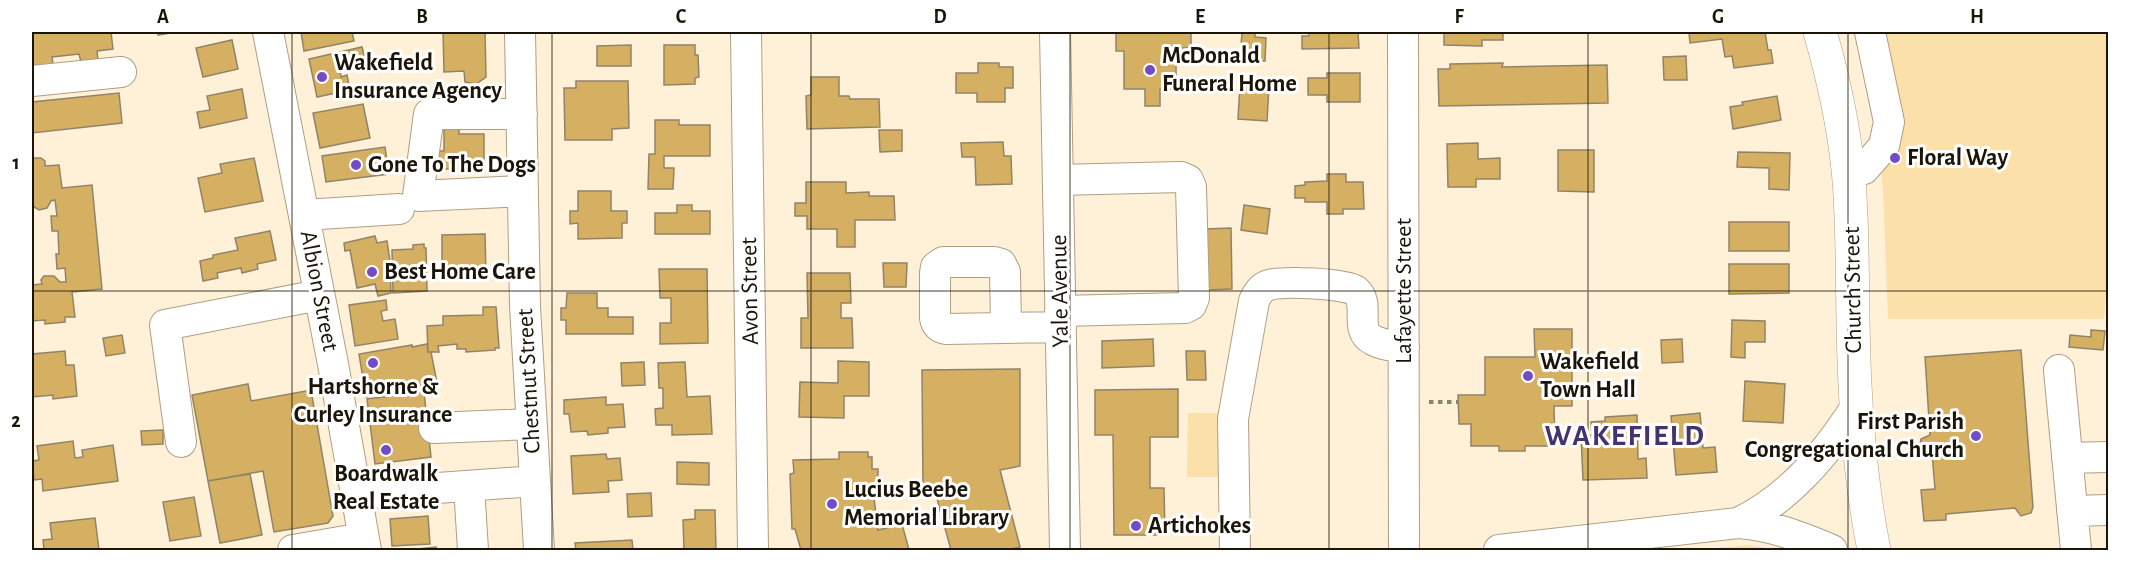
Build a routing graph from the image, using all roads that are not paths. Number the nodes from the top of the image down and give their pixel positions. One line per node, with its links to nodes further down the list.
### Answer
1 (268, 32): 15 (street, Albion Street)
2 (520, 32): 10 (street, Chestnut Street)
3 (746, 32): 37 (street, Avon Street)
4 (1055, 32): 12 (street, Yale Avenue)
5 (1403, 32): 19 (street, Lafayette Street)
6 (1820, 32): 11 (main road, Church Street)
7 (1870, 32): 11 (street)
8 (121, 72): 9 (street)
9 (32, 81)
10 (522, 114): 13 (street, Chestnut Street); 13 (street)
11 (1848, 172): 21 (main road, Church Street)
12 (1058, 180): 17 (street, Yale Avenue); 17 (street)
13 (523, 191): 22 (street, Chestnut Street)
14 (399, 209): 15 (street)
15 (304, 215): 16 (street, Albion Street)
16 (319, 295): 24 (street); 29 (street, Albion Street)
17 (1060, 319): 18 (street); 38 (street, Yale Avenue)
18 (1005, 328)
19 (1404, 347): 39 (street); 40 (street, Lafayette Street)
20 (2060, 370): 26 (street)
21 (1856, 407): 32 (street); 43 (main road, Church Street)
22 (531, 424): 23 (street); 27 (street, Chestnut Street)
23 (434, 428)
24 (181, 442)
25 (2109, 457): 26 (street)
26 (2067, 458): 31 (street)
27 (535, 482): 28 (street); 36 (street, Chestnut Street)
28 (469, 486): 29 (street); 35 (street)
29 (355, 494): 33 (street, Albion Street)
30 (2109, 510): 31 (street)
31 (2072, 511): 44 (street)
32 (1738, 523): 41 (street); 42 (street)
33 (365, 544): 34 (street)
34 (293, 550)
35 (473, 550)
36 (539, 550)
37 (753, 550)
38 (1065, 550)
39 (1235, 550)
40 (1404, 550)
41 (1499, 550)
42 (1832, 550)
43 (1874, 550)
44 (2076, 550)

